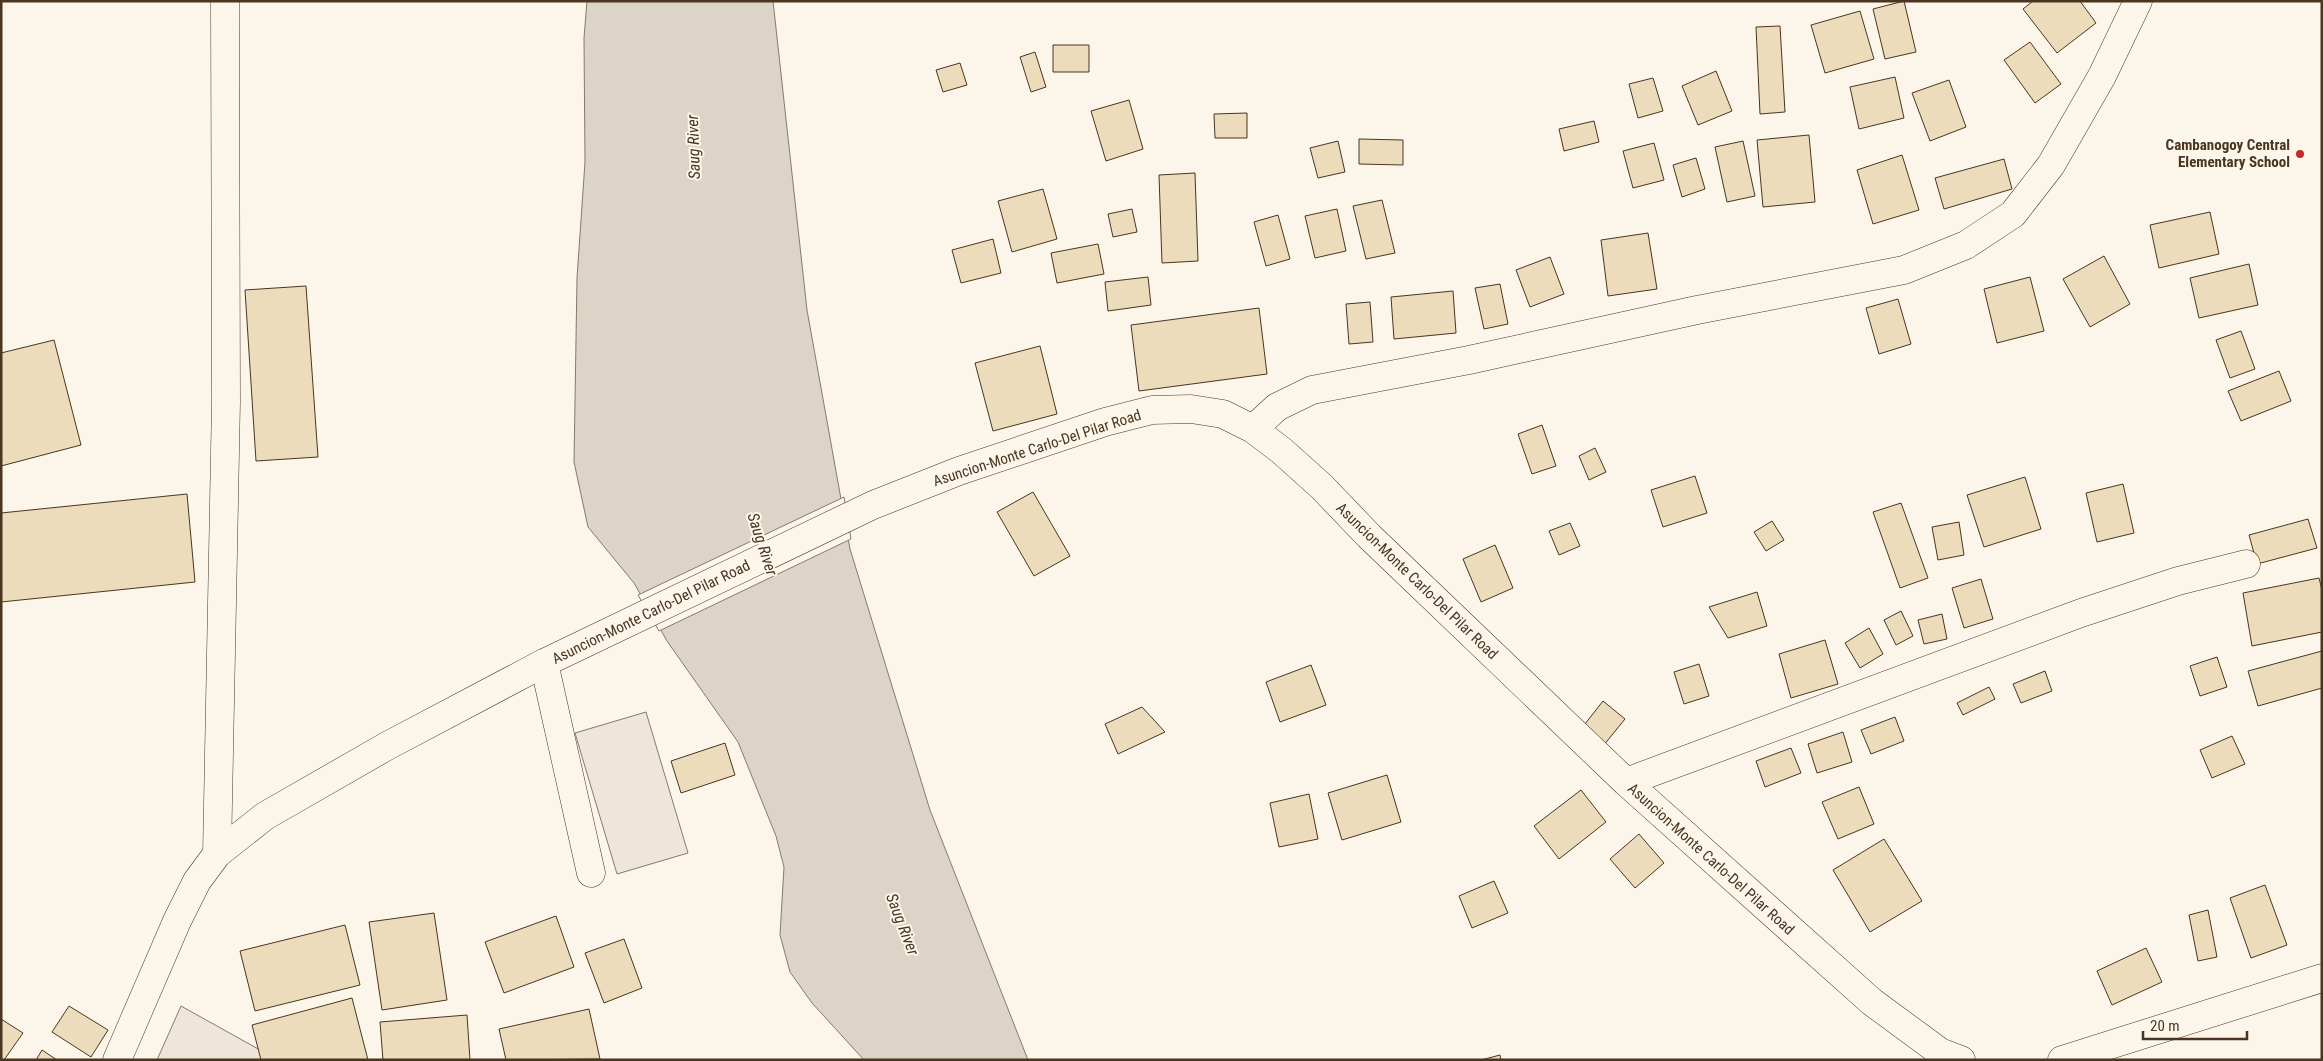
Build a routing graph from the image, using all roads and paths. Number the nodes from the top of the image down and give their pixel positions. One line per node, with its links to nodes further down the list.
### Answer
1 (225, 1): 7 (street)
2 (2138, 1): 3 (street)
3 (1253, 429): 5 (street, Asuncion-Monte Carlo-Del Pilar Road); 6 (street, Asuncion-Monte Carlo-Del Pilar Road)
4 (2246, 564): 6 (street)
5 (544, 663): 7 (street, Asuncion-Monte Carlo-Del Pilar Road); 8 (street)
6 (1626, 782): 11 (street, Asuncion-Monte Carlo-Del Pilar Road)
7 (217, 854): 10 (street, Asuncion-Monte Carlo-Del Pilar Road)
8 (591, 873)
9 (2322, 978): 12 (street)
10 (117, 1060)
11 (1961, 1060)
12 (2062, 1060)

